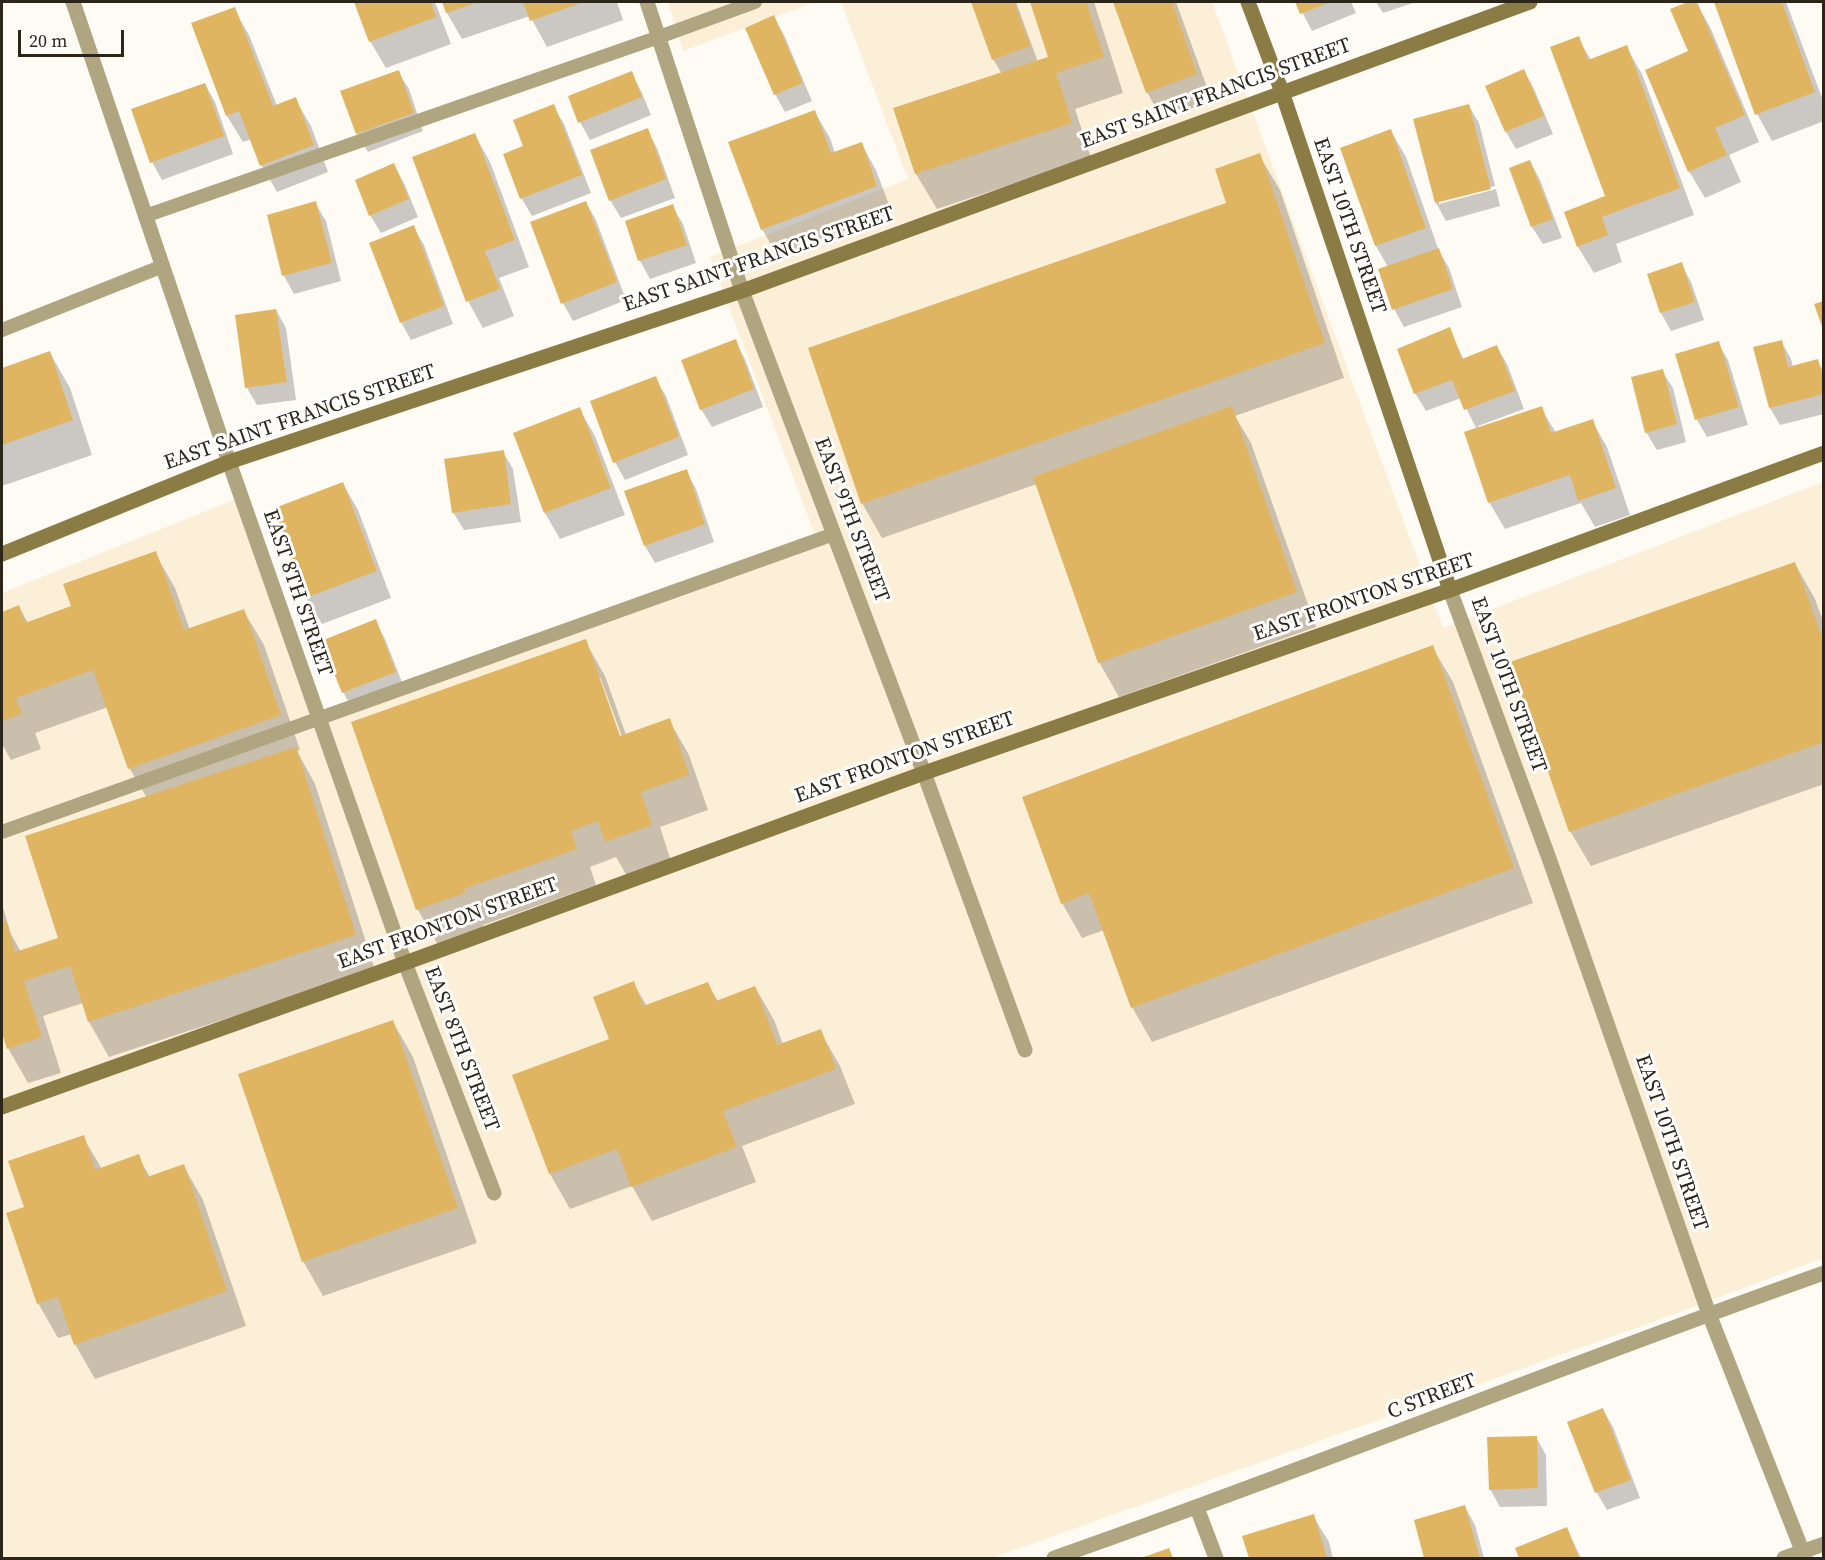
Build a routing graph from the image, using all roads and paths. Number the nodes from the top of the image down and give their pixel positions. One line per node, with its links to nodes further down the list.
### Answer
1 (73, 2): 8 (street, EAST 8TH STREET)
2 (647, 2): 6 (street, EAST 9TH STREET)
3 (754, 2): 6 (lane)
4 (1248, 2): 7 (street, EAST 10TH STREET)
5 (1530, 2): 7 (street, EAST SAINT FRANCIS STREET)
6 (659, 37): 8 (lane); 10 (street, EAST 9TH STREET)
7 (1282, 93): 10 (street, EAST SAINT FRANCIS STREET); 16 (street, EAST 10TH STREET)
8 (146, 216): 9 (street, EAST 8TH STREET)
9 (163, 266): 11 (lane); 13 (street, EAST 8TH STREET)
10 (742, 291): 13 (street, EAST SAINT FRANCIS STREET); 14 (street, EAST 9TH STREET)
11 (2, 330)
12 (1824, 453): 16 (street, EAST FRONTON STREET)
13 (229, 462): 15 (street, EAST SAINT FRANCIS STREET); 17 (street, EAST 8TH STREET)
14 (834, 534): 17 (lane); 18 (street, EAST 9TH STREET)
15 (2, 554)
16 (1450, 590): 18 (street, EAST FRONTON STREET); 25 (street, EAST 10TH STREET)
17 (319, 719): 19 (lane); 20 (street, EAST 8TH STREET)
18 (924, 773): 20 (street, EAST FRONTON STREET); 21 (street, EAST 9TH STREET)
19 (2, 832)
20 (405, 963): 22 (street, EAST FRONTON STREET); 23 (street, EAST 8TH STREET)
21 (1026, 1050)
22 (2, 1107)
23 (494, 1193)
24 (1824, 1273): 25 (street, C STREET)
25 (1709, 1314): 26 (street, C STREET); 28 (street, EAST 10TH STREET)
26 (1197, 1508): 29 (street, C STREET); 30 (street)
27 (1824, 1544): 28 (street)
28 (1804, 1555): 31 (street)
29 (1054, 1558)
30 (1216, 1558)
31 (1784, 1558)

